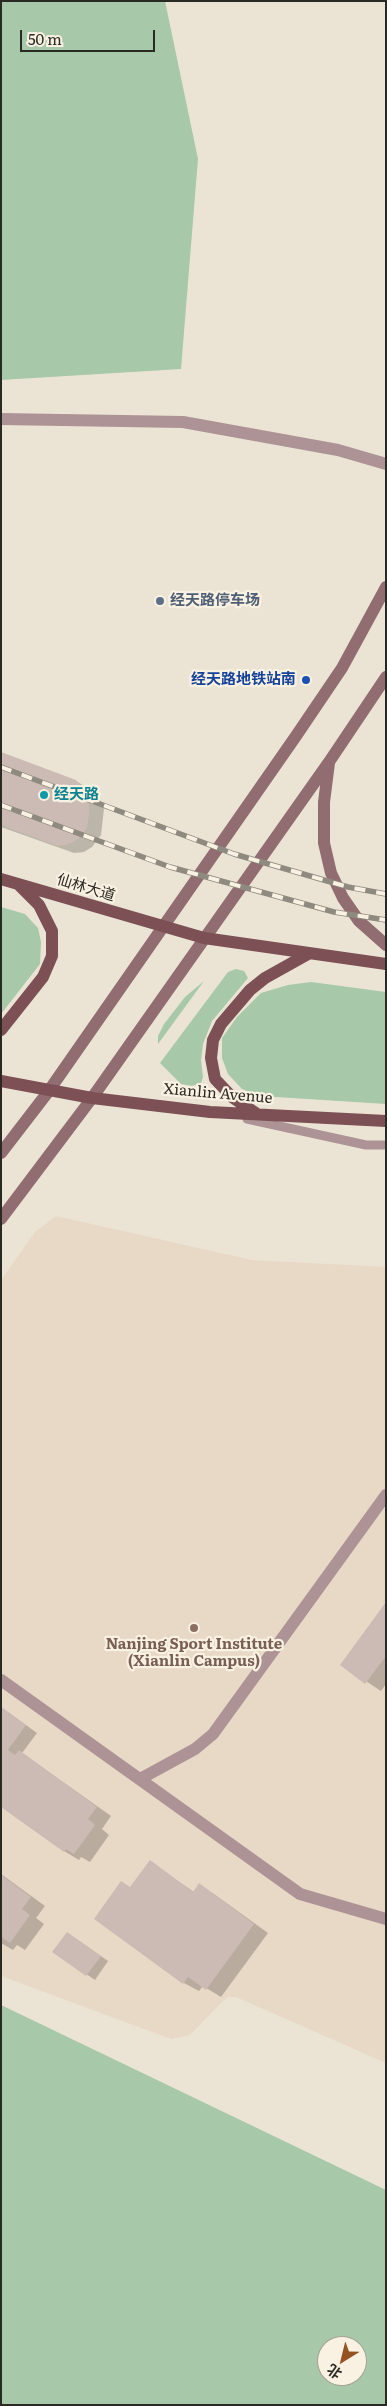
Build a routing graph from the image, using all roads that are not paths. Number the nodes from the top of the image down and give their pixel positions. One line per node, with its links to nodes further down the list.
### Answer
1 (1, 419): 2 (street)
2 (386, 464)
3 (386, 587): 8 (main road)
4 (386, 677): 5 (main road)
5 (329, 762): 9 (main road); 10 (main road)
6 (1, 879): 7 (main road, 仙林大道)
7 (17, 884): 8 (main road, 仙林大道); 13 (main road)
8 (162, 928): 9 (main road); 15 (main road)
9 (204, 938): 11 (main road); 16 (main road)
10 (386, 945)
11 (308, 954): 12 (main road); 18 (main road)
12 (386, 964)
13 (1, 1030)
14 (1, 1081): 15 (main road)
15 (48, 1092): 16 (main road, Xianlin Avenue); 21 (main road)
16 (92, 1098): 17 (main road, Xianlin Avenue); 22 (main road)
17 (210, 1112): 18 (main road, Xianlin Avenue); 20 (lane)
18 (258, 1114): 19 (main road, Xianlin Avenue)
19 (386, 1120)
20 (386, 1145)
21 (1, 1154)
22 (1, 1219)
23 (386, 1495): 25 (street)
24 (1, 1680): 25 (street)
25 (140, 1779): 26 (street)
26 (386, 1919)

